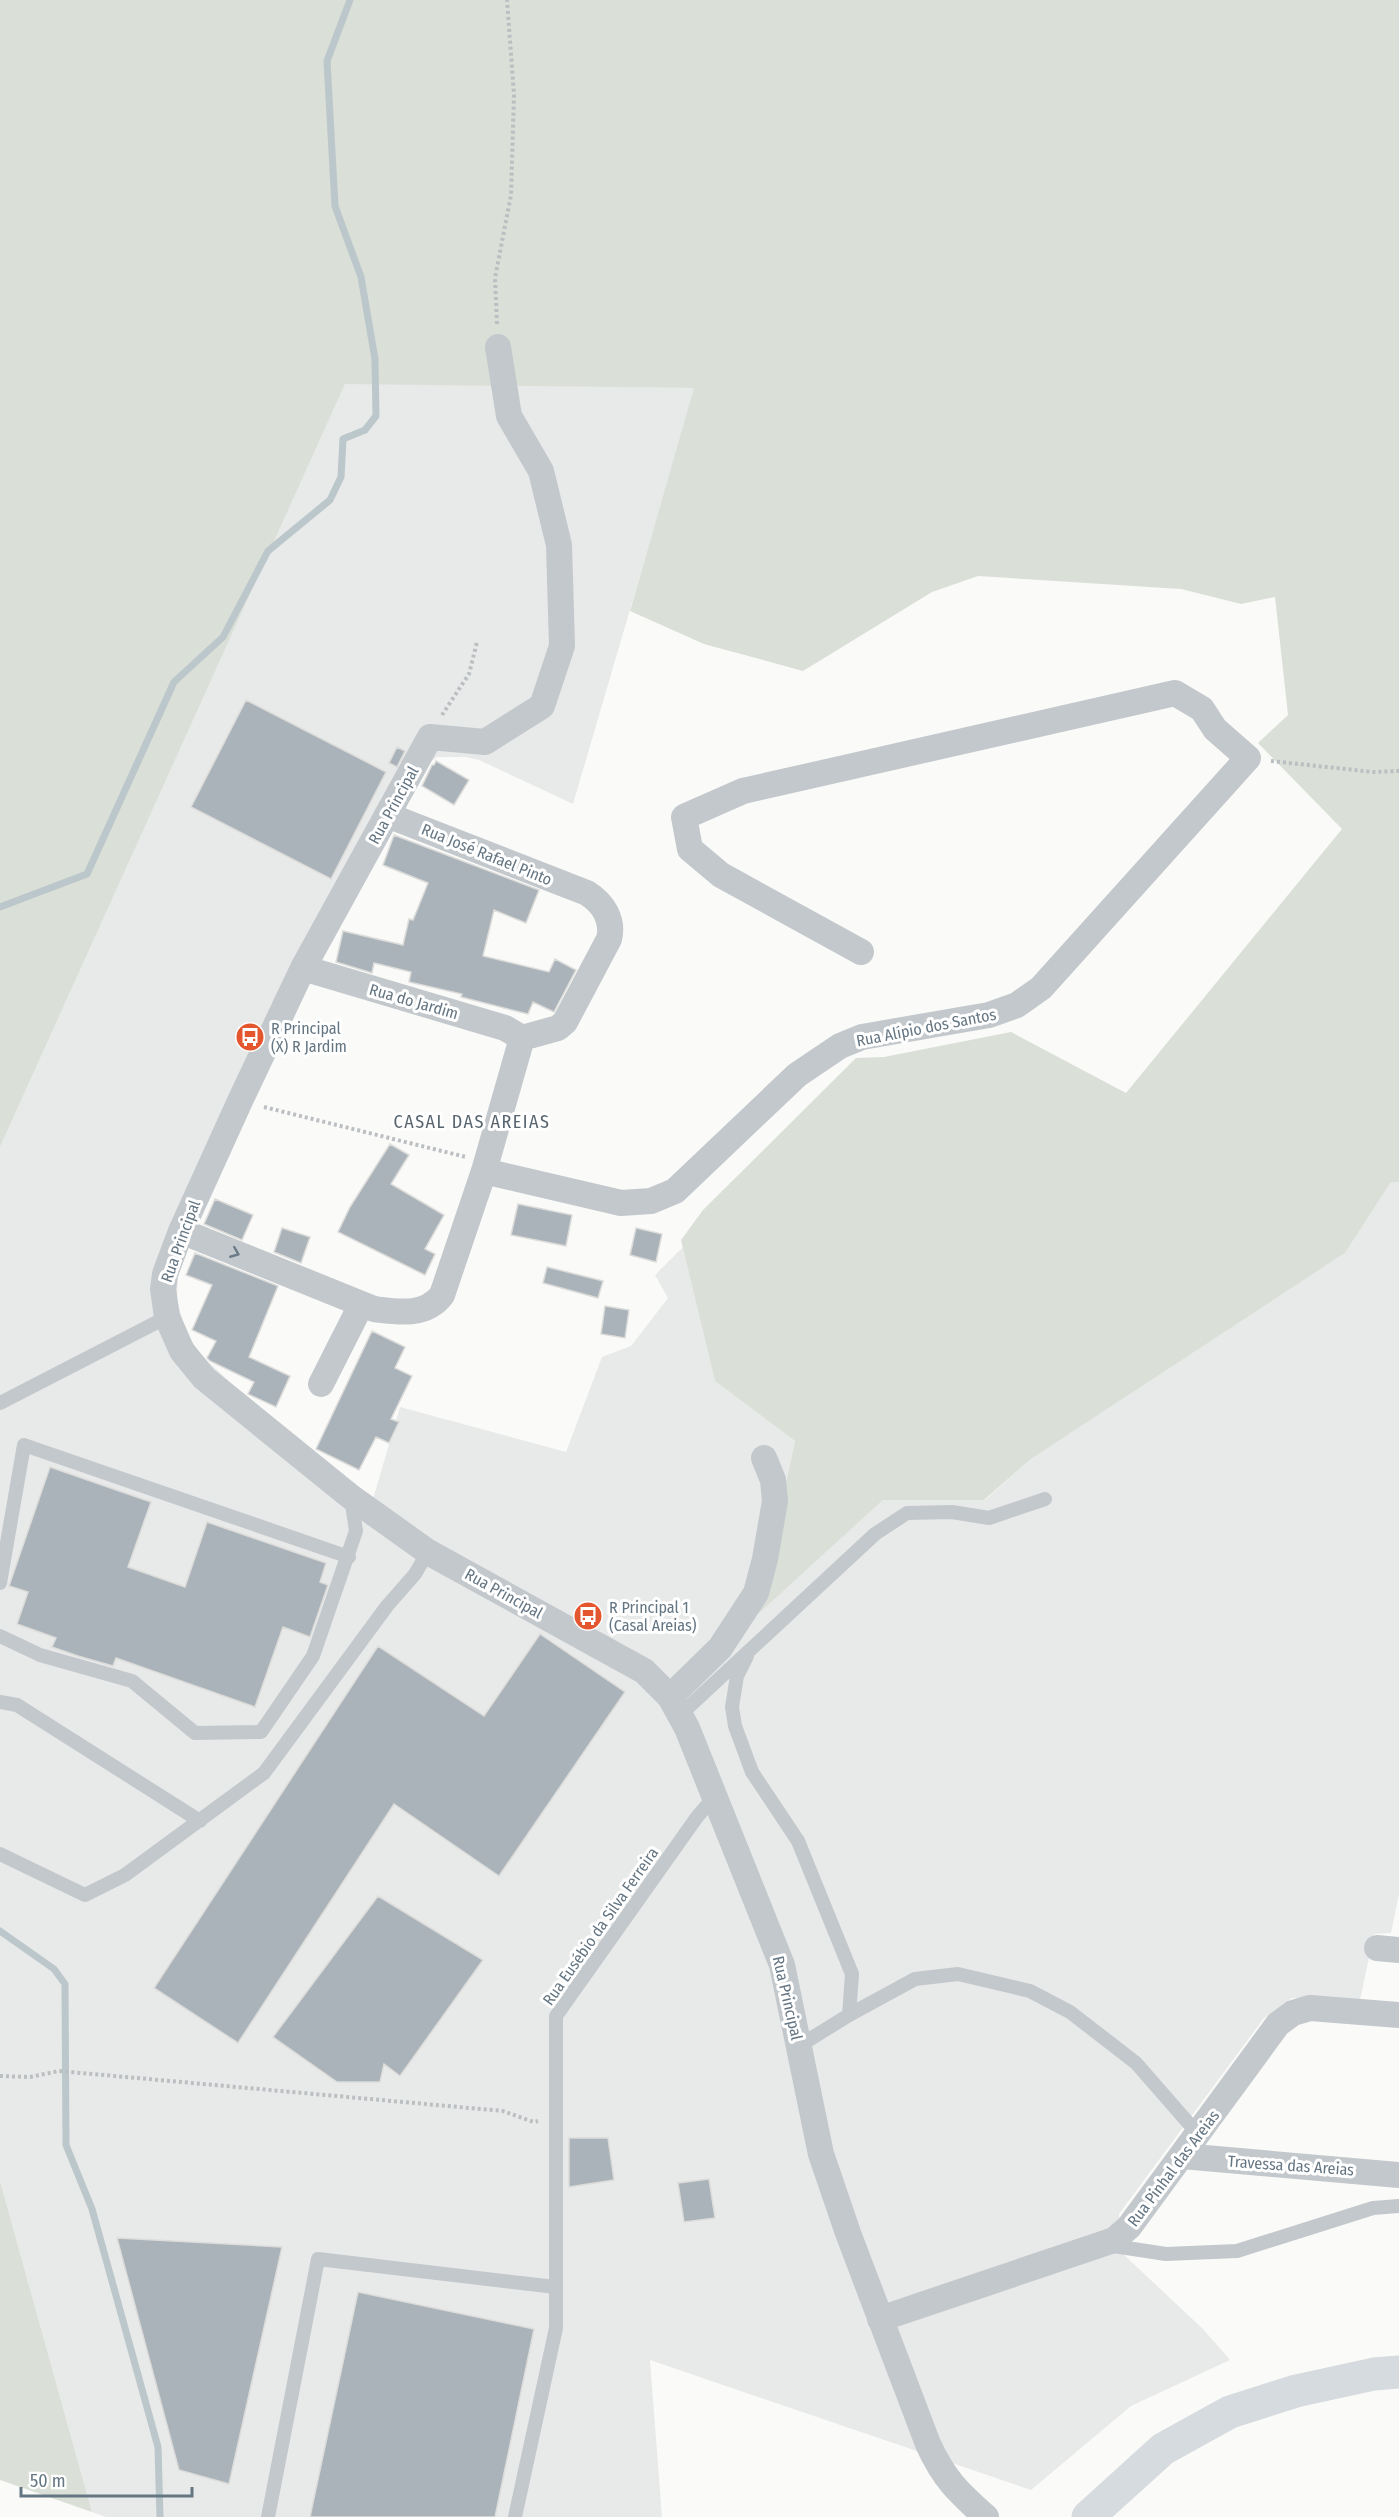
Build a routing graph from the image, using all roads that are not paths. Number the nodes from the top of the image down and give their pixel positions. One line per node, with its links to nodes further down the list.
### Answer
1 (498, 346): 2 (street, Rua Principal)
2 (387, 815): 4 (street, Rua Principal); 5 (street, Rua José Rafael Pinto)
3 (861, 952): 6 (street, Rua Alípio dos Santos)
4 (303, 968): 5 (street, Rua do Jardim); 7 (street, Rua Principal)
5 (522, 1038): 6 (street)
6 (484, 1171): 8 (street)
7 (181, 1231): 8 (street, one-way to 8); 9 (street, Rua Principal)
8 (361, 1305): 10 (street)
9 (166, 1317): 11 (lane); 13 (street, Rua Principal)
10 (321, 1384)
11 (0, 1404)
12 (764, 1458): 21 (street)
13 (351, 1497): 15 (street, Rua Principal); 16 (lane)
14 (1045, 1499): 19 (lane)
15 (428, 1552): 21 (street, Rua Principal); 23 (lane)
16 (349, 1557): 17 (lane); 18 (lane)
17 (0, 1583)
18 (0, 1636)
19 (751, 1649): 21 (lane); 25 (lane)
20 (0, 1702): 23 (lane)
21 (676, 1705): 22 (street, Rua Principal)
22 (714, 1797): 27 (street, Rua Principal); 33 (lane, Rua Eusébio da Silva Ferreira)
23 (200, 1821): 24 (lane)
24 (0, 1854)
25 (849, 2015): 27 (lane); 28 (lane)
26 (1399, 2015): 28 (street, Rua Pinhal das Areias)
27 (799, 2046): 34 (street, Rua Principal)
28 (1198, 2134): 29 (street, Rua Pinhal das Areias)
29 (1182, 2156): 30 (street, Travessa das Areias); 32 (street, Rua Pinhal das Areias)
30 (1399, 2175)
31 (1399, 2206): 32 (lane)
32 (1105, 2245): 34 (street, Rua Pinhal das Areias)
33 (555, 2288): 36 (lane); 37 (lane, Rua Eusébio da Silva Ferreira)
34 (880, 2319): 38 (street, Rua Principal)
35 (1399, 2372): 39 (main road)
36 (268, 2517)
37 (515, 2517)
38 (986, 2517)
39 (1089, 2517)

